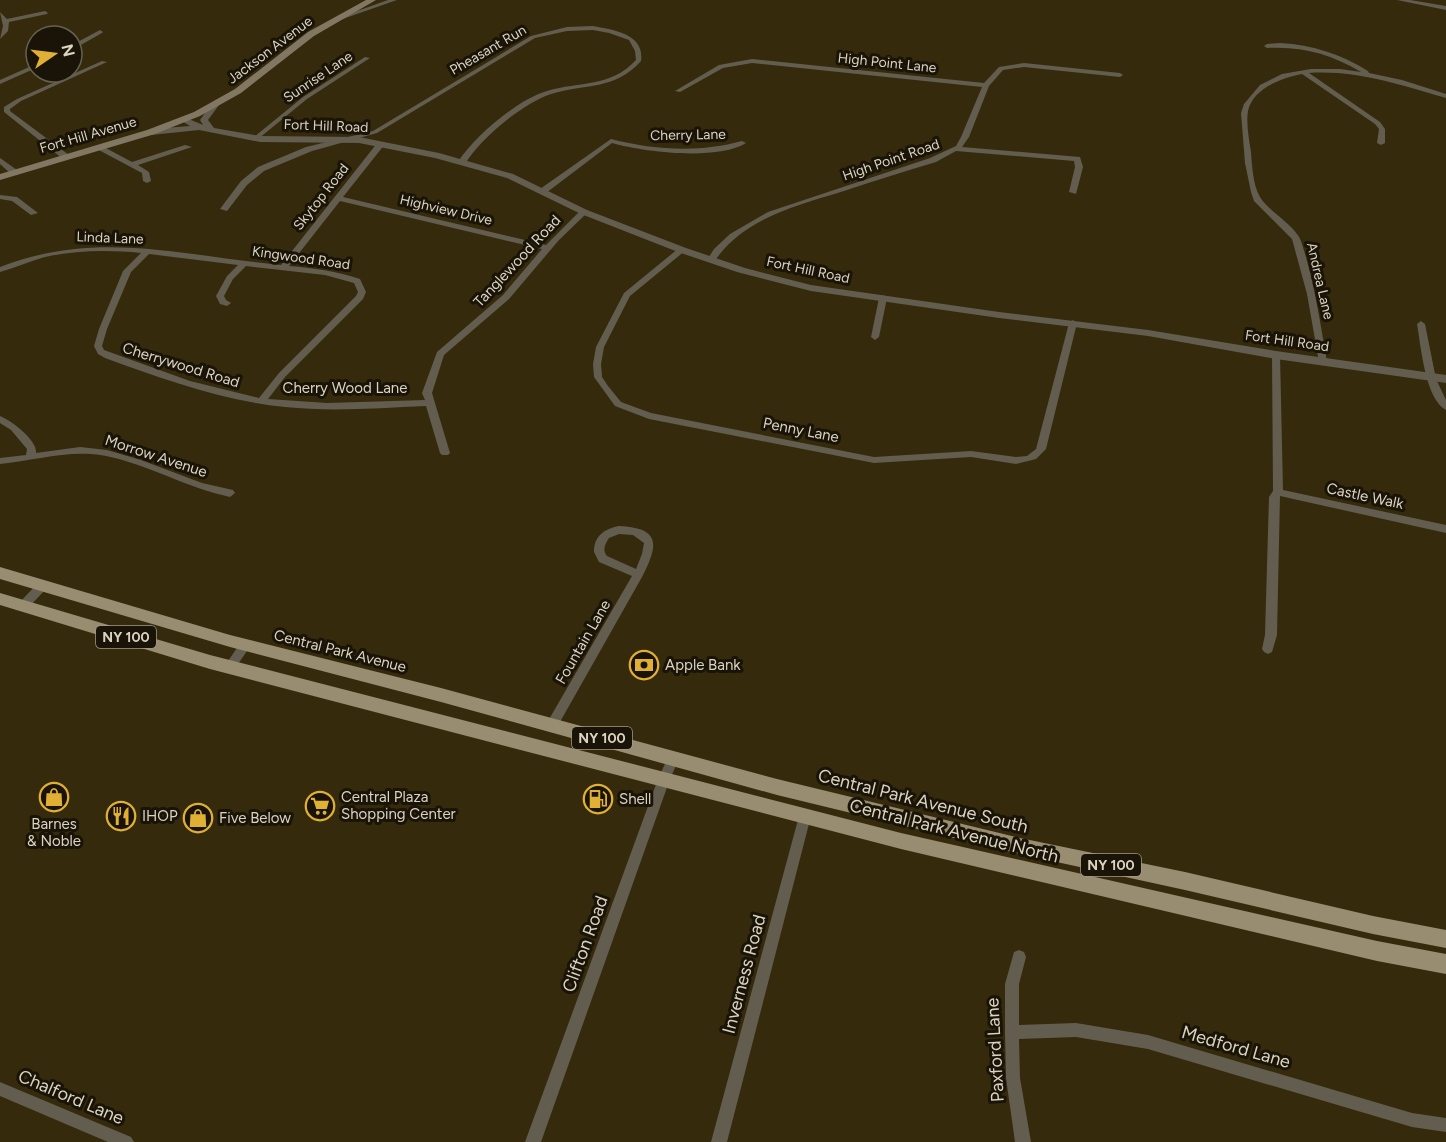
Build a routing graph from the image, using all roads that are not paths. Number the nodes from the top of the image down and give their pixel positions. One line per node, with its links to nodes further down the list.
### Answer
1 (372, 0): 8 (main road, Jackson Avenue)
2 (394, 0): 8 (street)
3 (1400, 0): 4 (street)
4 (1446, 8)
5 (45, 13): 7 (street)
6 (0, 14): 7 (street)
7 (6, 21): 10 (street)
8 (332, 21): 23 (main road, Jackson Avenue)
9 (100, 32): 11 (street)
10 (0, 38)
11 (84, 41)
12 (1267, 46): 17 (street)
13 (367, 58): 27 (street, Sunrise Lane)
14 (104, 62): 35 (street)
15 (24, 71): 19 (street)
16 (1303, 72): 17 (street, Andrea Lane); 30 (street); 63 (street, Andrea Lane)
17 (1369, 73): 22 (street)
18 (1120, 75): 20 (street)
19 (0, 82)
20 (986, 85): 21 (street, High Point Lane); 34 (street, High Point Road)
21 (678, 92)
22 (1446, 96)
23 (215, 105): 24 (main road, Jackson Avenue); 25 (street)
24 (184, 120): 25 (street, Fort Hill Road); 26 (main road, Fort Hill Avenue)
25 (207, 129): 26 (street); 27 (street, Fort Hill Road)
26 (151, 132): 33 (main road, Fort Hill Avenue)
27 (256, 138): 28 (street, Fort Hill Road)
28 (350, 140): 31 (street, Fort Hill Road); 37 (street, Pheasant Run); 46 (street)
29 (741, 143): 42 (street, Cherry Lane)
30 (1381, 143)
31 (381, 144): 37 (street, Fort Hill Road); 45 (street, Skytop Road)
32 (188, 147): 38 (street)
33 (99, 148): 35 (main road, Fort Hill Avenue); 38 (street)
34 (956, 148): 43 (street); 53 (street, High Point Road)
35 (66, 157): 39 (main road, Fort Hill Avenue)
36 (0, 160): 39 (street)
37 (462, 162): 42 (street, Fort Hill Road)
38 (131, 165): 41 (street)
39 (14, 172): 40 (main road, Fort Hill Avenue)
40 (0, 177)
41 (147, 181)
42 (543, 191): 47 (street, Fort Hill Road)
43 (1073, 192)
44 (0, 197): 48 (street)
45 (337, 198): 49 (street, Highview Drive); 55 (street, Skytop Road)
46 (224, 209)
47 (584, 212): 49 (street, Tanglewood Road); 50 (street, Fort Hill Road)
48 (34, 213)
49 (548, 248): 67 (street, Tanglewood Road)
50 (682, 250): 53 (street, Fort Hill Road); 59 (street, Penny Lane)
51 (146, 252): 52 (street, Linda Lane); 56 (street, Linda Lane); 66 (street, Cherrywood Road)
52 (186, 257): 54 (street, Kingwood Road)
53 (711, 260): 57 (street, Fort Hill Road)
54 (244, 263): 55 (street, Kingwood Road); 58 (street)
55 (283, 268): 66 (street, Kingwood Road)
56 (0, 270)
57 (883, 298): 59 (street, Fort Hill Road); 61 (street)
58 (227, 303)
59 (1073, 323): 62 (street, Fort Hill Road)
60 (1421, 324): 64 (street)
61 (875, 337)
62 (1276, 355): 63 (street, Fort Hill Road); 73 (street)
63 (1323, 362): 64 (street, Fort Hill Road)
64 (1432, 377): 65 (street, Fort Hill Road); 68 (street)
65 (1446, 379)
66 (261, 401): 67 (street, Cherry Wood Lane)
67 (428, 403): 70 (street, Tanglewood Road)
68 (1446, 406)
69 (0, 419): 71 (street)
70 (445, 453)
71 (30, 457): 72 (street, Morrow Avenue); 74 (street, Morrow Avenue)
72 (0, 461)
73 (1278, 492): 75 (street, Castle Walk); 82 (street)
74 (230, 493)
75 (1446, 529)
76 (0, 573): 78 (main road, Central Park Avenue / NY 100)
77 (639, 574): 77 (street, Fountain Lane); 84 (street, Fountain Lane)
78 (42, 586): 80 (street); 81 (main road, Central Park Avenue / NY 100)
79 (0, 599): 80 (main road, NY 100)
80 (23, 606): 83 (main road, NY 100)
81 (245, 645): 83 (street); 84 (main road, Central Park Avenue / NY 100)
82 (1268, 649)
83 (230, 667): 86 (main road, NY 100)
84 (552, 724): 85 (main road, Central Park Avenue / NY 100)
85 (673, 759): 86 (street, Clifton Road); 88 (main road, Central Park Avenue South / NY 100)
86 (664, 778): 87 (main road, Central Park Avenue North / NY 100); 95 (street, Clifton Road)
87 (805, 816): 90 (main road, Central Park Avenue North / NY 100); 96 (street, Inverness Road)
88 (1446, 939)
89 (1020, 957): 91 (street, Paxford Lane)
90 (1446, 964)
91 (1012, 1032): 93 (street, Medford Lane); 97 (street, Paxford Lane)
92 (0, 1089): 94 (street, Chalford Lane)
93 (1446, 1125)
94 (126, 1142)
95 (533, 1142)
96 (719, 1142)
97 (1023, 1142)

